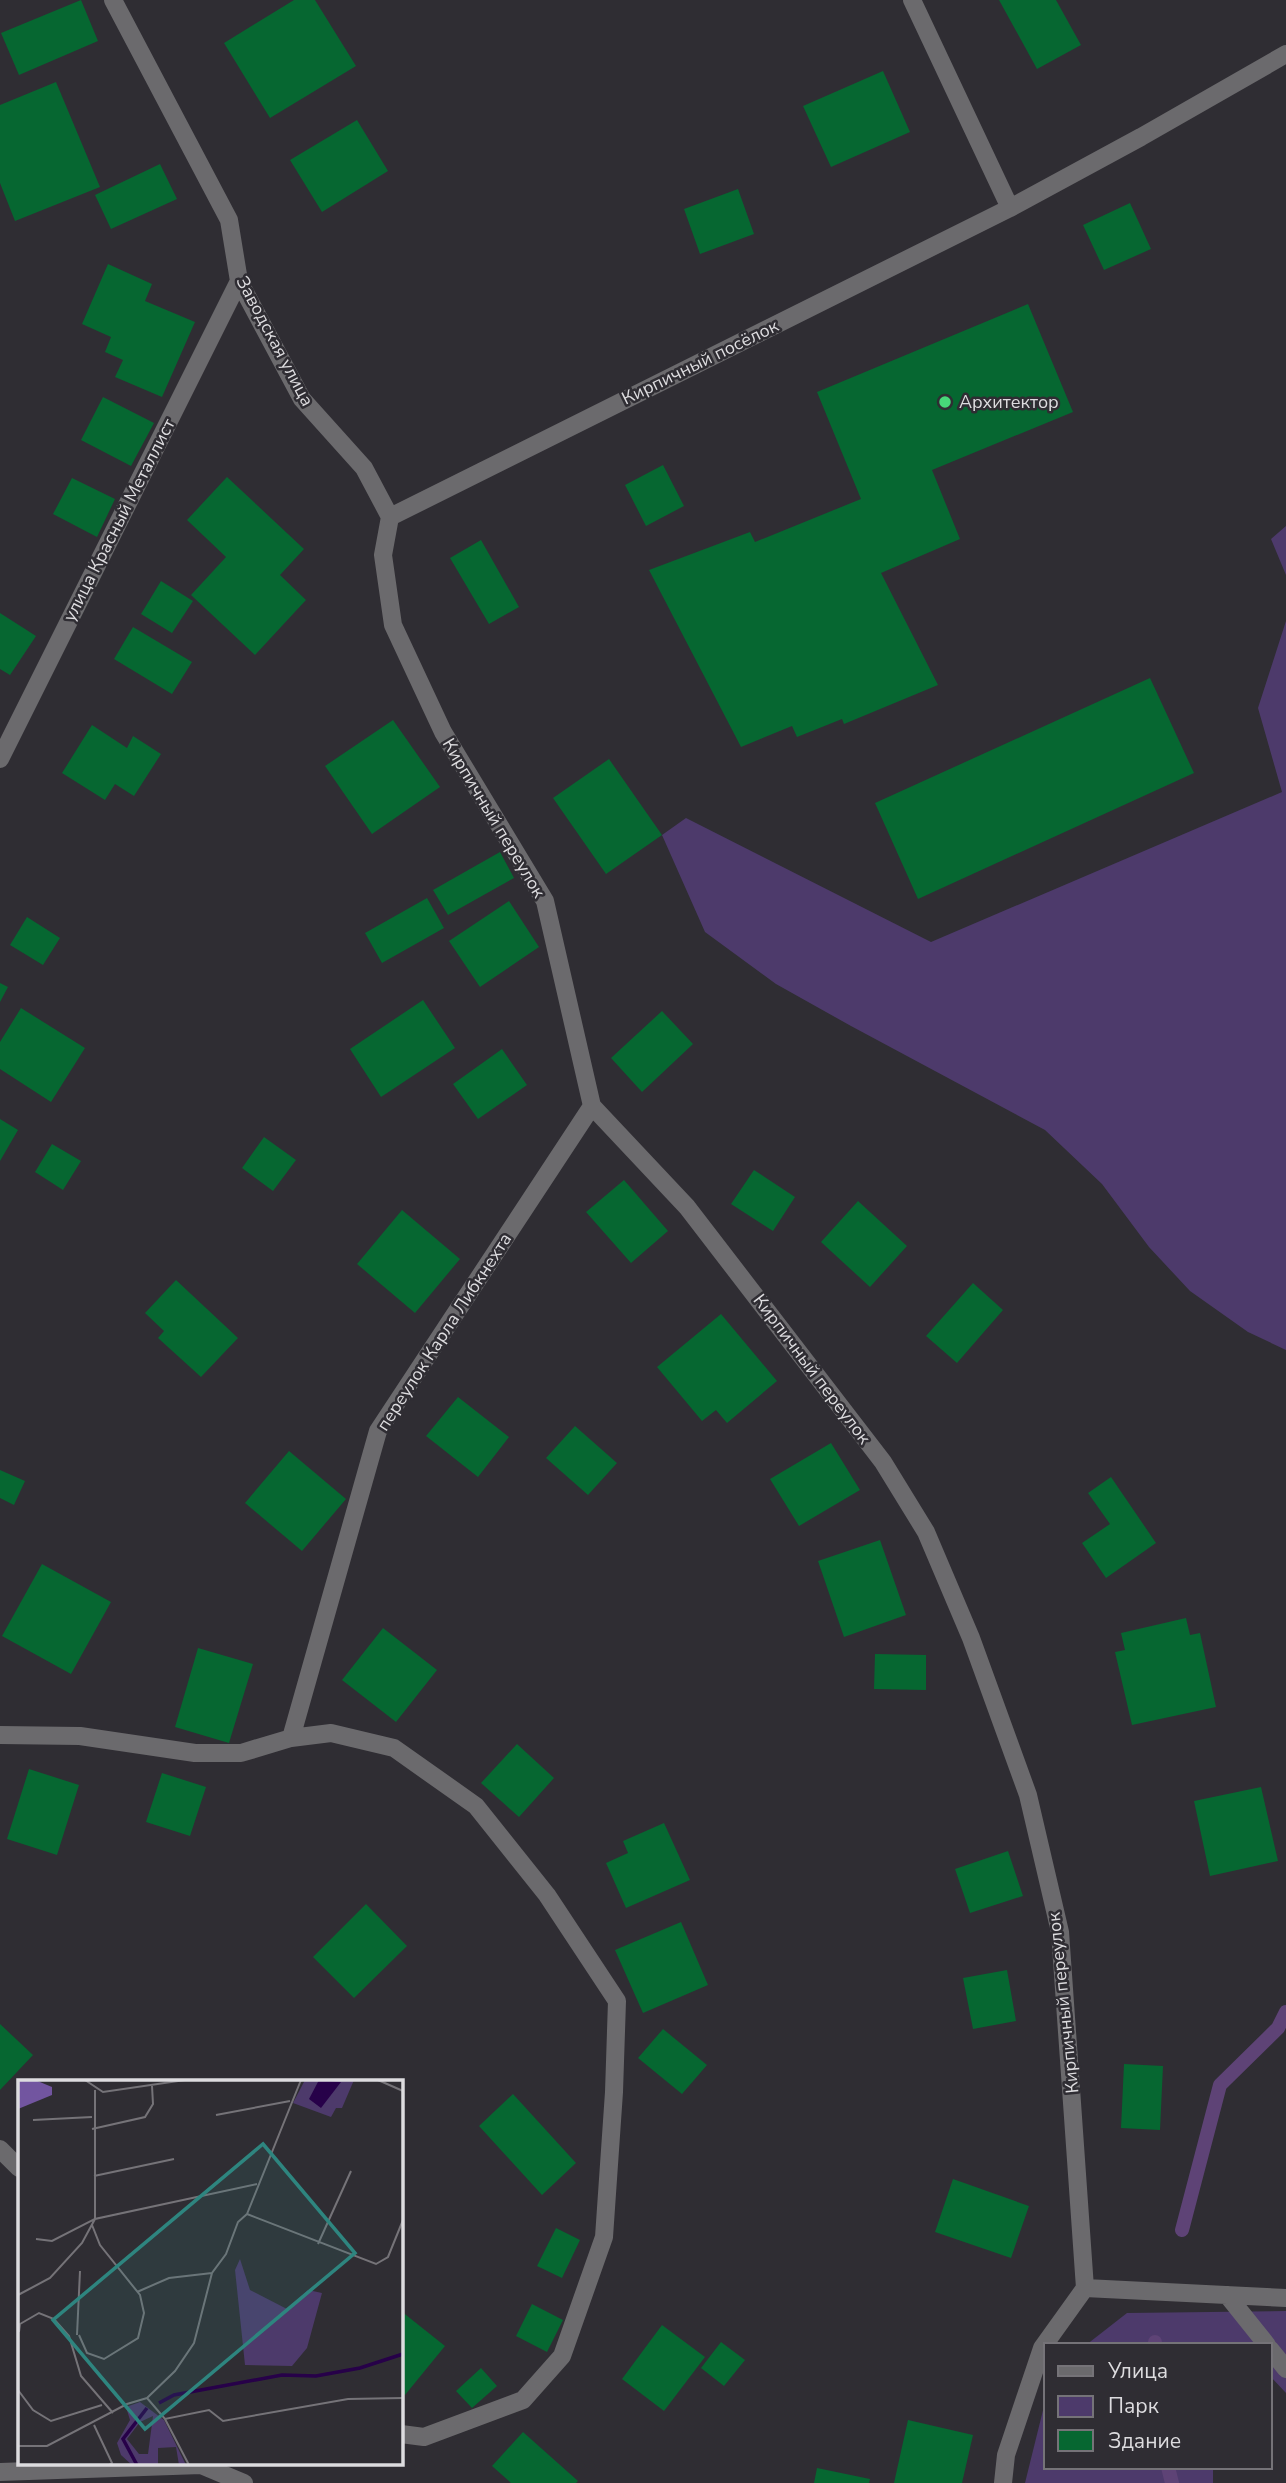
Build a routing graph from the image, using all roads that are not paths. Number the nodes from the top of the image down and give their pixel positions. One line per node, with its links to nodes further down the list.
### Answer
1 (113, 0): 5 (street, Заводская улица)
2 (912, 0): 4 (street)
3 (1286, 54): 4 (street, Кирпичный посёлок)
4 (1010, 208): 6 (street, Кирпичный посёлок)
5 (239, 281): 6 (street, Заводская улица); 7 (street, улица Красный Металлист)
6 (390, 516): 8 (street, Кирпичный переулок)
7 (0, 760)
8 (592, 1106): 10 (street, переулок Карла Либкнехта); 13 (street, Кирпичный переулок)
9 (0, 1735): 10 (street)
10 (290, 1738): 21 (street)
11 (0, 2149): 12 (street)
12 (18, 2167)
13 (1085, 2288): 14 (street); 16 (street)
14 (1227, 2295): 15 (street); 17 (street)
15 (1286, 2298)
16 (1045, 2343)
17 (1265, 2343)
18 (1044, 2344): 26 (street)
19 (1272, 2352): 20 (street)
20 (1286, 2369)
21 (402, 2434)
22 (152, 2466): 24 (street)
23 (206, 2466): 25 (street)
24 (0, 2472)
25 (244, 2483)
26 (1003, 2483)

